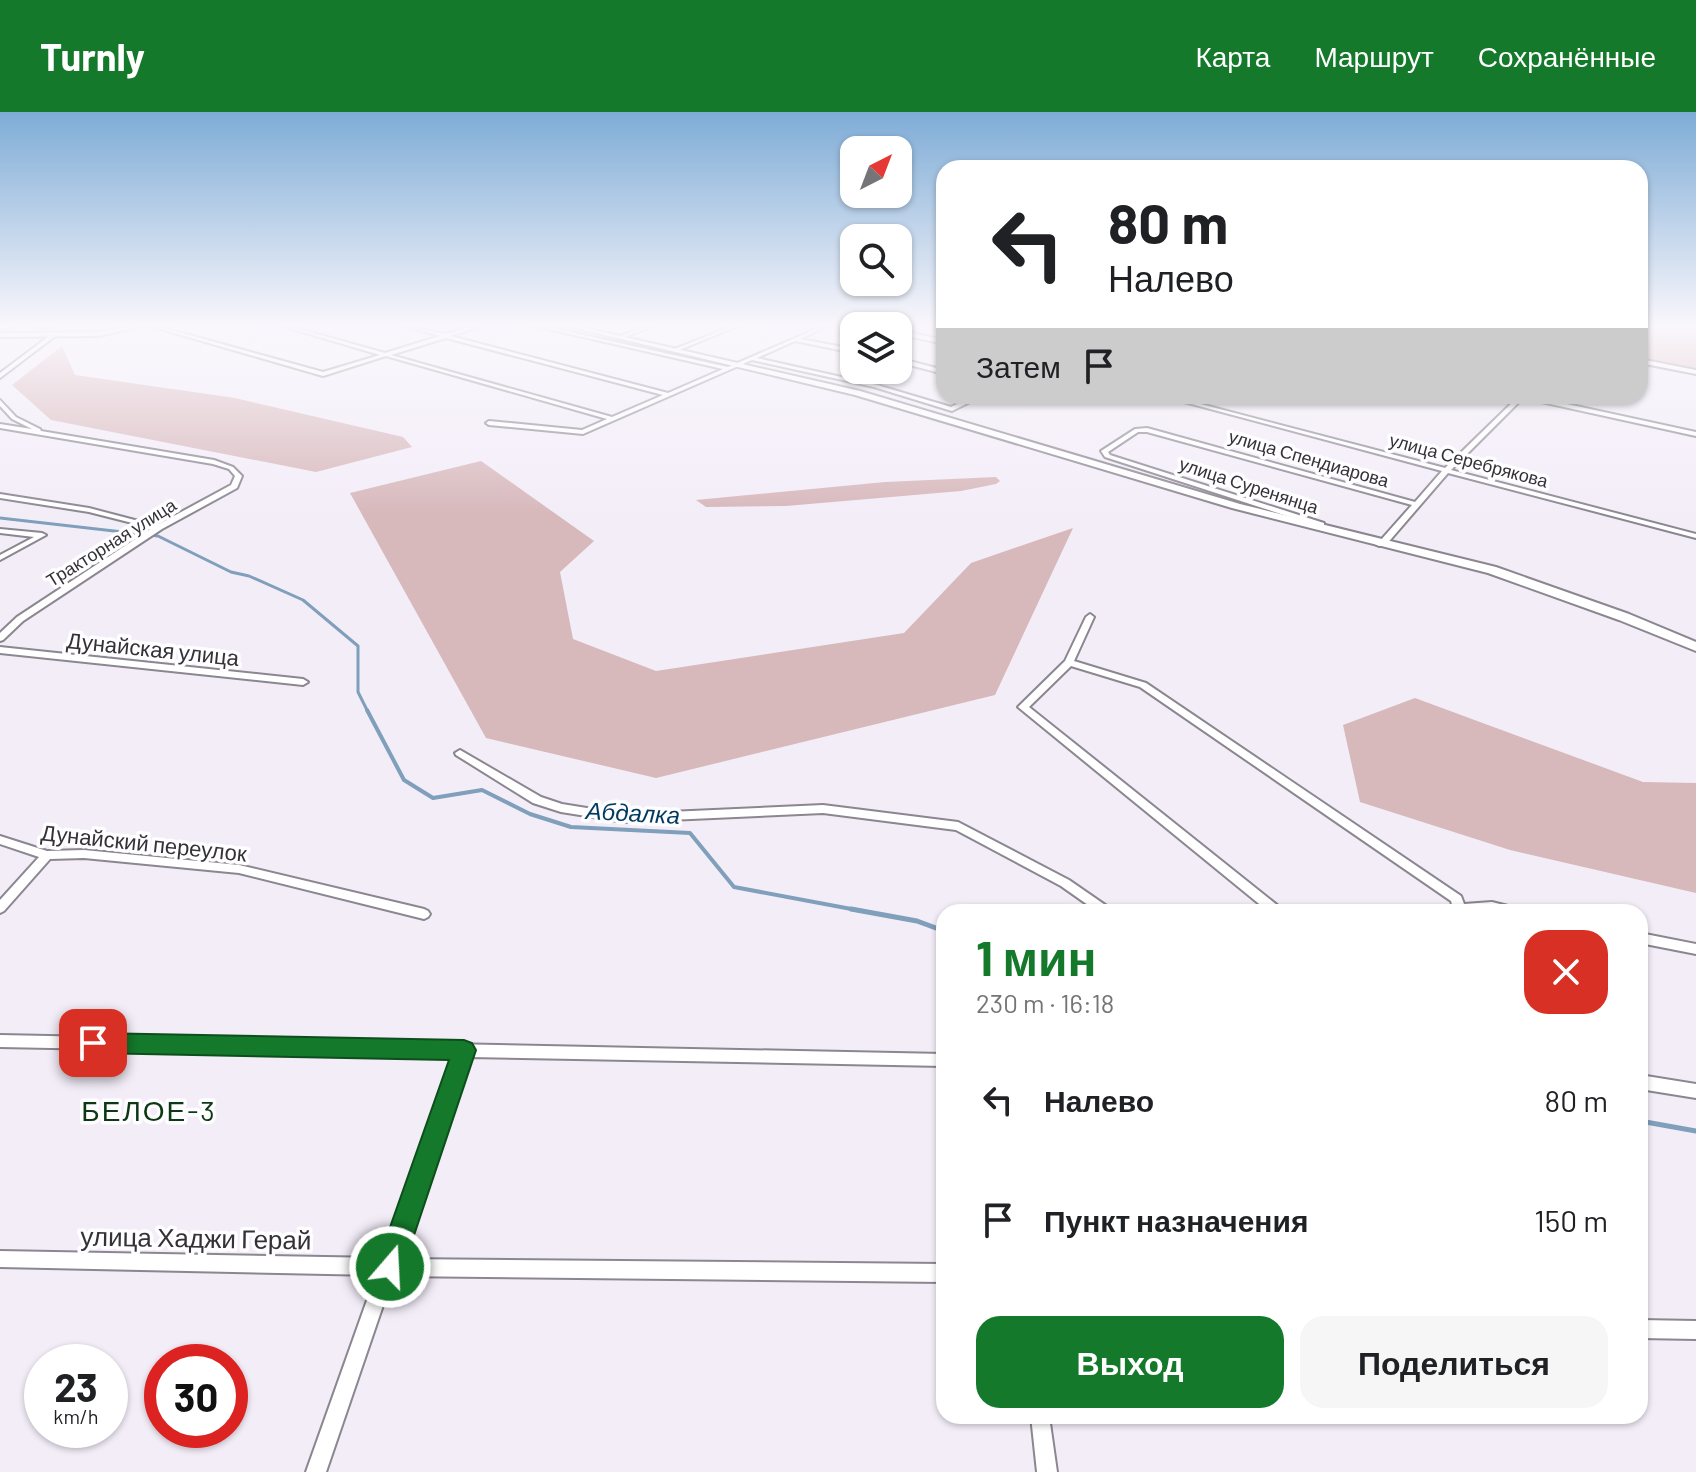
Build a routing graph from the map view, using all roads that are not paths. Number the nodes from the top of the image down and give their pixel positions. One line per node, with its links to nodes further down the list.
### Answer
1 (511, 389): 12 (street)
2 (649, 389): 6 (street)
3 (682, 389): 6 (street)
4 (840, 389): 26 (main road)
5 (887, 389): 8 (street)
6 (669, 395): 12 (street)
7 (0, 402): 16 (street)
8 (962, 404)
9 (1195, 404): 18 (street, улица Серебрякова)
10 (1514, 404): 18 (street)
11 (1559, 404): 17 (street)
12 (613, 419): 13 (street)
13 (489, 423)
14 (0, 426): 16 (street)
15 (1147, 430): 22 (street, улица Спендиарова); 26 (street, улица Суренянца)
16 (42, 433): 19 (street)
17 (1696, 434)
18 (1446, 471): 22 (street); 25 (street, улица Серебрякова)
19 (234, 486): 20 (street); 23 (street, Тракторная улица)
20 (245, 495)
21 (0, 496): 23 (street)
22 (1415, 504): 26 (street)
23 (161, 526): 29 (street, Тракторная улица)
24 (0, 531): 27 (street)
25 (1696, 536)
26 (1382, 544): 30 (main road)
27 (0, 558)
28 (1090, 617): 32 (street)
29 (0, 638)
30 (1696, 647)
31 (0, 650): 33 (street, Дунайская улица)
32 (1069, 662): 38 (street); 39 (street)
33 (303, 682)
34 (460, 753): 37 (street)
35 (0, 840): 36 (street, Дунайский переулок)
36 (47, 855): 40 (street); 41 (street, Дунайский переулок)
37 (1095, 904)
38 (1268, 904)
39 (1457, 904)
40 (0, 908)
41 (424, 914)
42 (1648, 940): 43 (street)
43 (1696, 949)
44 (0, 1041): 45 (street)
45 (464, 1050): 46 (street); 50 (street)
46 (936, 1060)
47 (1648, 1083): 48 (street)
48 (1696, 1091)
49 (0, 1259): 50 (street, улица Хаджи Герай)
50 (390, 1267): 51 (street, улица Хаджи Герай); 55 (street)
51 (936, 1273)
52 (1648, 1329): 53 (street)
53 (1696, 1330)
54 (1041, 1424): 56 (street)
55 (316, 1472)
56 (1047, 1472)

